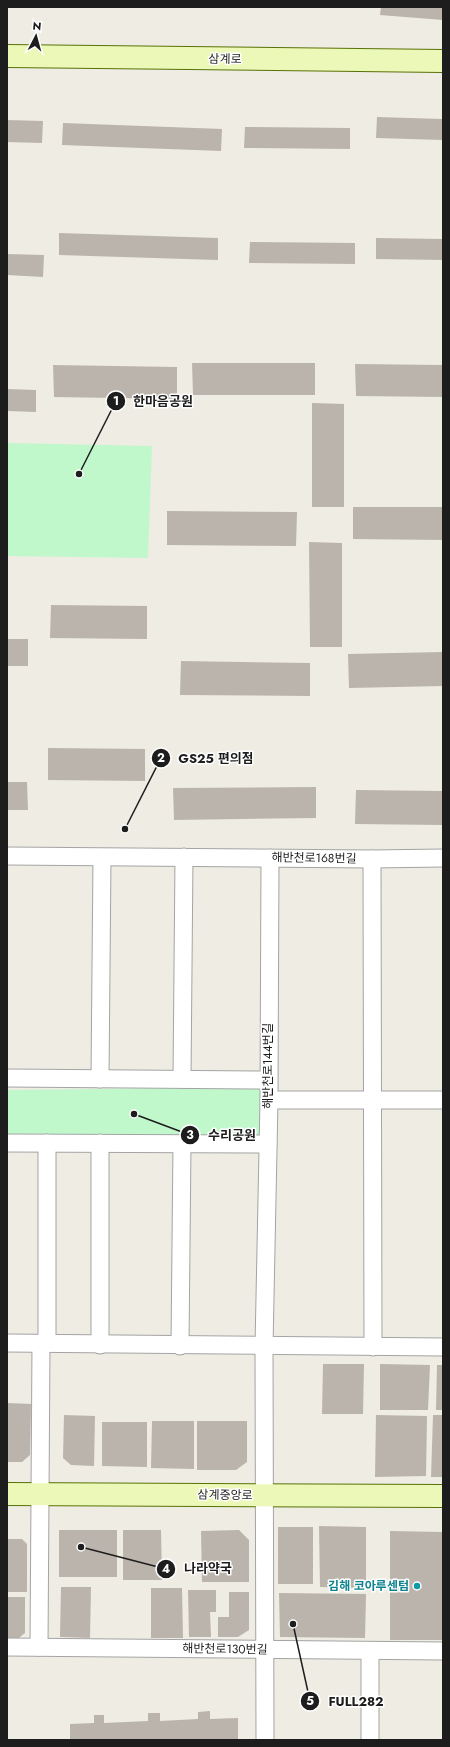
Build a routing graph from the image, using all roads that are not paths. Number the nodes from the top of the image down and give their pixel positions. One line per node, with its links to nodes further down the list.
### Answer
1 (7, 56): 2 (main road, 삼계로)
2 (443, 61)
3 (7, 856): 5 (street, 해반천로168번길)
4 (184, 857): 5 (street, 해반천로168번길); 6 (street, 해반천로168번길); 11 (street)
5 (102, 858): 10 (street)
6 (270, 858): 8 (street, 해반천로168번길); 12 (street, 해반천로144번길)
7 (443, 858): 8 (street, 해반천로168번길)
8 (372, 859): 14 (street)
9 (7, 1078): 10 (street)
10 (100, 1079): 11 (street)
11 (182, 1079): 12 (street)
12 (268, 1080): 13 (street, 해반천로144번길)
13 (269, 1100): 14 (street); 20 (street, 해반천로144번길)
14 (373, 1100): 15 (street); 26 (street)
15 (443, 1100)
16 (7, 1143): 17 (street)
17 (47, 1143): 18 (street); 22 (street)
18 (100, 1143): 19 (street); 23 (street)
19 (182, 1144): 20 (street); 24 (street)
20 (268, 1144): 25 (street, 해반천로144번길)
21 (7, 1344): 22 (street)
22 (44, 1344): 23 (street); 29 (street)
23 (100, 1345): 24 (street)
24 (180, 1346): 25 (street)
25 (264, 1346): 26 (street); 30 (street, 해반천로144번길)
26 (373, 1347): 27 (street)
27 (443, 1347)
28 (7, 1494): 29 (main road, 삼계중앙로)
29 (39, 1494): 30 (main road, 삼계중앙로); 33 (street)
30 (265, 1496): 31 (main road, 삼계중앙로); 34 (street, 해반천로144번길)
31 (443, 1496)
32 (7, 1647): 33 (street, 해반천로130번길)
33 (39, 1647): 34 (street, 해반천로130번길)
34 (265, 1649): 35 (street, 해반천로130번길); 37 (street, 해반천로144번길)
35 (370, 1651): 36 (street, 해반천로130번길); 38 (street)
36 (443, 1651)
37 (265, 1740)
38 (370, 1740)

